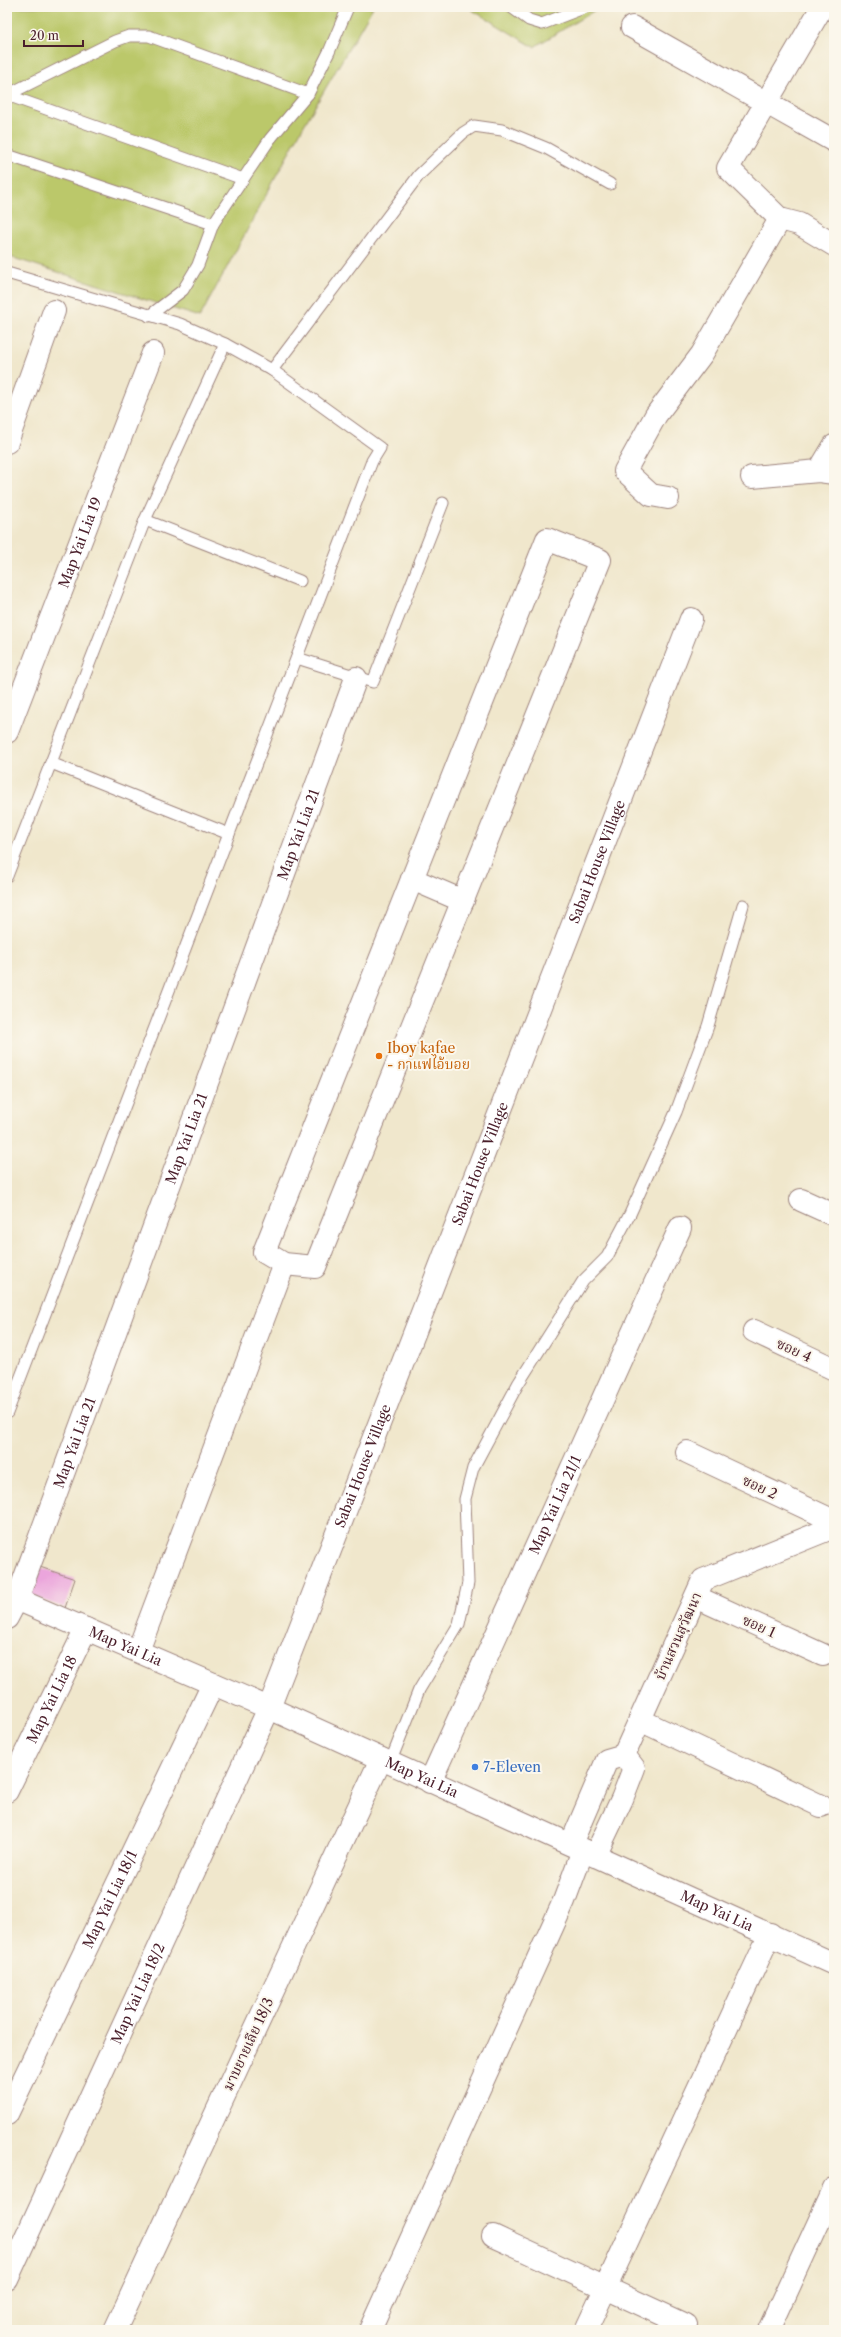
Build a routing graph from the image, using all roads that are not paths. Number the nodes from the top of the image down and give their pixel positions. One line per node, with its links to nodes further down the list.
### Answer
1 (348, 7): 6 (lane)
2 (511, 7): 3 (lane)
3 (586, 7)
4 (822, 7): 8 (street)
5 (632, 27): 8 (street)
6 (308, 94): 7 (lane); 11 (lane)
7 (7, 95): 11 (lane)
8 (765, 103): 9 (street); 13 (street)
9 (834, 141)
10 (7, 155): 14 (lane)
11 (243, 178): 14 (lane)
12 (610, 184): 21 (lane)
13 (780, 219): 15 (street); 26 (street)
14 (213, 224): 18 (lane)
15 (834, 245)
16 (7, 272): 18 (lane)
17 (54, 311): 22 (street)
18 (149, 316): 19 (lane)
19 (225, 344): 21 (lane); 28 (lane)
20 (153, 353): 33 (street, Map Yai Lia 19)
21 (272, 370): 31 (lane)
22 (9, 432)
23 (834, 446): 24 (street)
24 (826, 472): 25 (street)
25 (752, 477)
26 (668, 498)
27 (444, 503): 32 (lane)
28 (145, 520): 29 (lane); 34 (lane)
29 (300, 581)
30 (691, 619): 56 (street, Sabai House Village)
31 (297, 658): 32 (lane); 35 (lane)
32 (356, 678): 51 (street, Map Yai Lia 21)
33 (7, 732)
34 (51, 763): 35 (lane); 36 (lane)
35 (229, 834): 46 (lane)
36 (7, 876)
37 (412, 878): 38 (street); 38 (street); 43 (street)
38 (463, 901): 43 (street)
39 (743, 905): 59 (lane)
40 (801, 1200): 41 (street)
41 (834, 1215)
42 (680, 1228): 60 (street, Map Yai Lia 21/1)
43 (284, 1264): 53 (street)
44 (754, 1331): 45 (street, ซอย 4)
45 (834, 1369)
46 (7, 1413)
47 (687, 1452): 48 (street, ซอย 2)
48 (834, 1521)
49 (834, 1527): 50 (street, บ้านสวนสุวัฒนา)
50 (696, 1597): 54 (street, ซอย 1); 57 (street, บ้านสวนสุวัฒนา)
51 (10, 1604): 52 (street, Map Yai Lia)
52 (86, 1629): 53 (street, Map Yai Lia); 61 (street, Map Yai Lia 18)
53 (138, 1651): 55 (street, Map Yai Lia)
54 (822, 1655)
55 (213, 1684): 56 (street, Map Yai Lia); 66 (street, Map Yai Lia 18/1)
56 (269, 1708): 59 (street, Map Yai Lia); 69 (street, Map Yai Lia 18/2)
57 (640, 1720): 58 (street, บ้านสวนสุวัฒนา); 62 (street)
58 (624, 1755): 63 (street); 63 (street)
59 (385, 1761): 60 (street, Map Yai Lia); 72 (street, มาบยายเลีย 18/3)
60 (430, 1782): 63 (street, Map Yai Lia)
61 (7, 1791)
62 (821, 1806)
63 (583, 1850): 64 (street, Map Yai Lia); 73 (street)
64 (770, 1934): 65 (street, Map Yai Lia); 70 (street)
65 (834, 1964)
66 (7, 2114)
67 (834, 2189): 75 (street)
68 (493, 2236): 70 (street)
69 (7, 2279)
70 (605, 2288): 71 (street); 74 (street)
71 (686, 2325)
72 (115, 2330)
73 (370, 2330)
74 (586, 2330)
75 (769, 2330)

